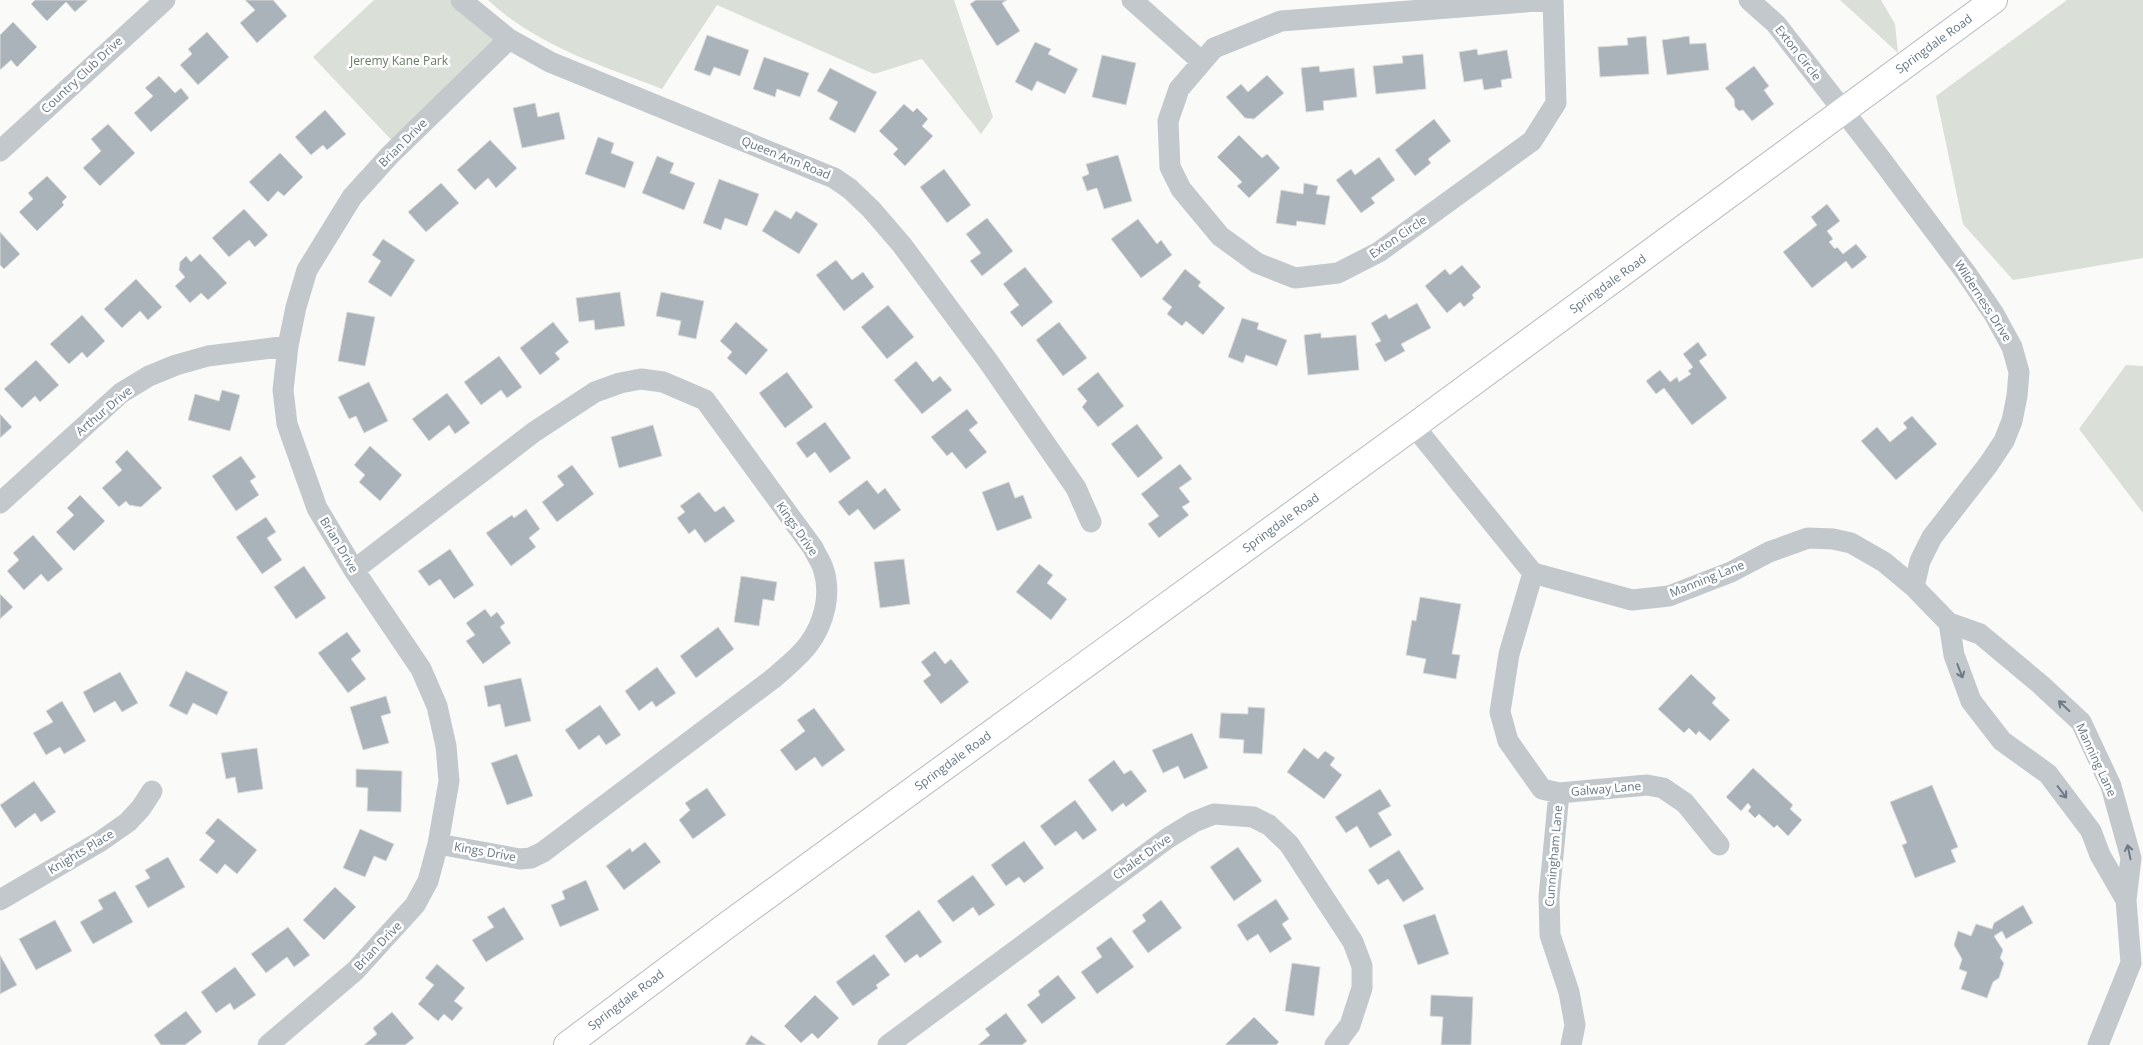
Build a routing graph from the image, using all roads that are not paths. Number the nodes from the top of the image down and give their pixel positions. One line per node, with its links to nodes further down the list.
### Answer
1 (164, 0): 10 (street, Country Club Drive)
2 (461, 0): 7 (street, Queen Ann Road)
3 (1132, 0): 8 (street)
4 (1551, 0): 8 (street, Exton Circle); 8 (street, Exton Circle)
5 (1749, 0): 9 (street, Exton Circle)
6 (1994, 0): 9 (main road, Springdale Road)
7 (508, 39): 11 (street, Brian Drive); 14 (street, Queen Ann Road)
8 (1202, 62)
9 (1843, 111): 12 (main road, Springdale Road); 17 (street, Wilderness Drive)
10 (0, 151)
11 (288, 346): 13 (street, Arthur Drive); 15 (street, Brian Drive)
12 (1414, 426): 16 (street); 26 (main road, Springdale Road)
13 (0, 503)
14 (1091, 522)
15 (354, 570): 21 (street, Brian Drive); 21 (street, Kings Drive)
16 (1532, 573): 17 (street, Manning Lane); 20 (street, Cunningham Lane)
17 (1914, 587): 18 (street, Manning Lane)
18 (1949, 623): 24 (street, Manning Lane, one-way to 24); 24 (street, Manning Lane, one-way to 18)
19 (152, 791): 23 (street, Knights Place)
20 (1559, 793): 22 (street, Galway Lane); 29 (street, Cunningham Lane)
21 (438, 844): 25 (street, Brian Drive)
22 (1719, 845)
23 (0, 900)
24 (2132, 906): 30 (street, Manning Lane)
25 (268, 1045)
26 (567, 1045)
27 (888, 1045): 28 (street, Chalet Drive)
28 (1335, 1045)
29 (1571, 1045)
30 (2098, 1045)

